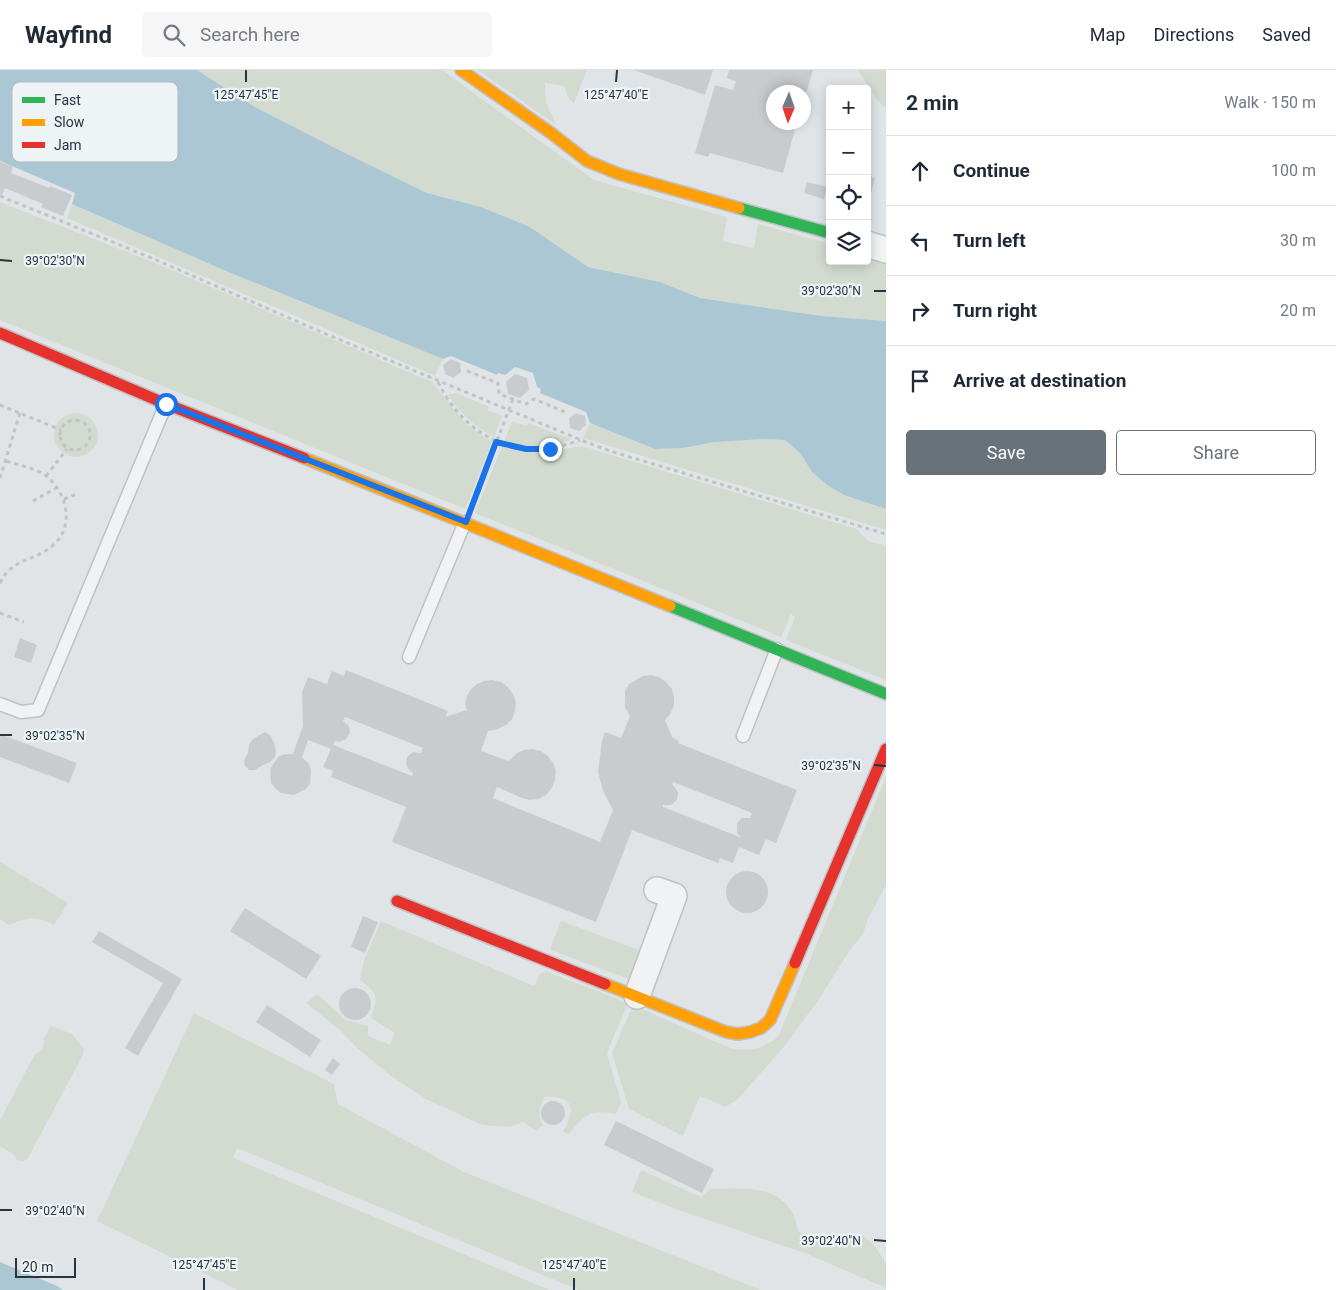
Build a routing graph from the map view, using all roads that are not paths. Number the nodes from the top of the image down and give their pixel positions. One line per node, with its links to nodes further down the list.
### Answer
1 (461, 70): 2 (street)
2 (826, 232)
3 (871, 245): 4 (street)
4 (886, 250)
5 (0, 333): 6 (street)
6 (166, 404): 7 (street); 11 (lane)
7 (466, 522): 8 (street); 9 (lane)
8 (777, 650): 10 (street); 12 (lane)
9 (409, 658)
10 (886, 694)
11 (0, 704)
12 (743, 736)
13 (886, 748): 16 (street)
14 (657, 890): 16 (street)
15 (397, 901): 16 (street)
16 (637, 996)

